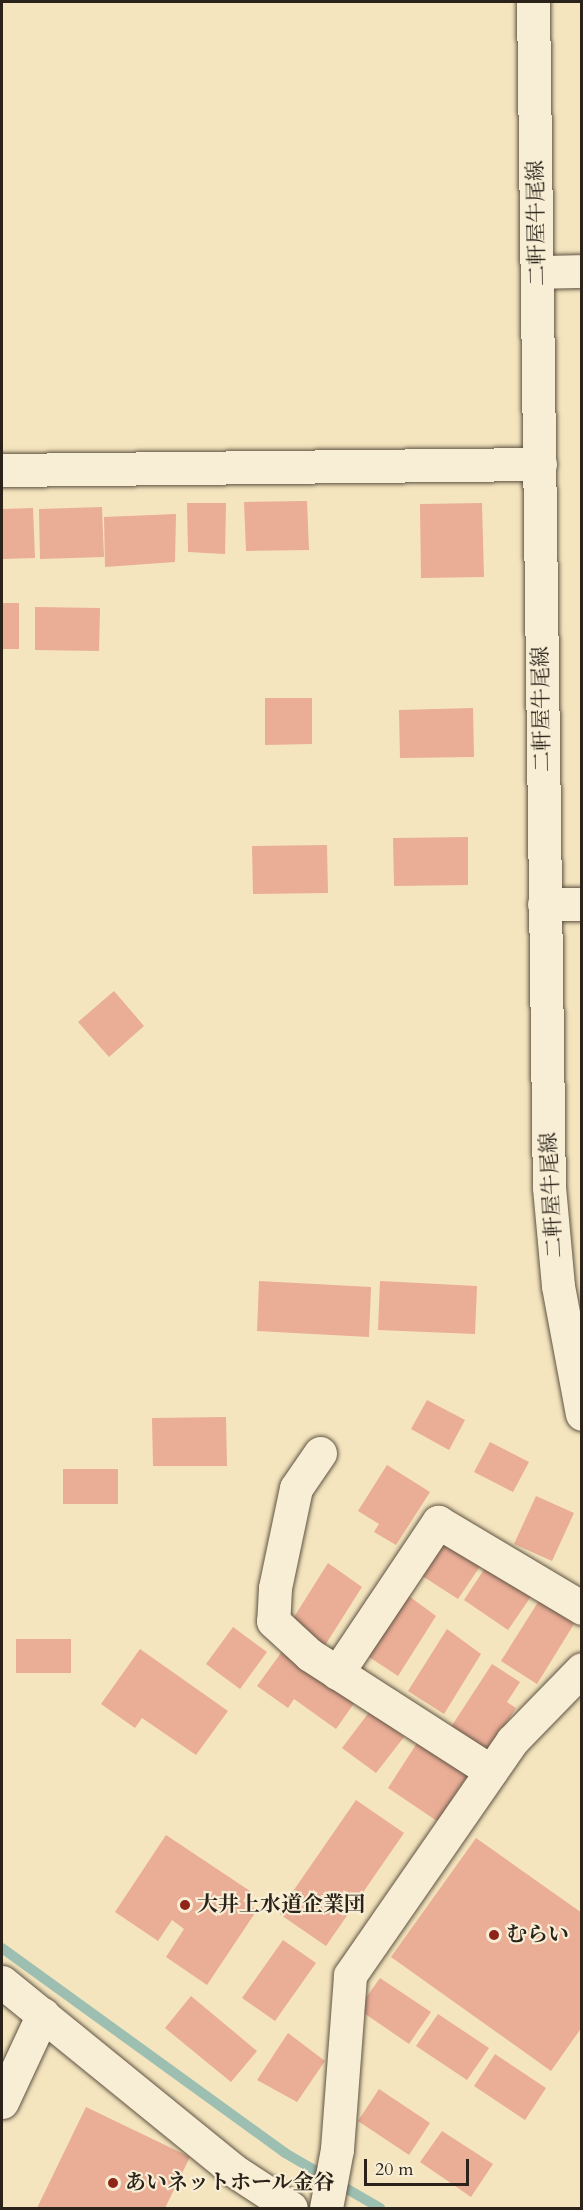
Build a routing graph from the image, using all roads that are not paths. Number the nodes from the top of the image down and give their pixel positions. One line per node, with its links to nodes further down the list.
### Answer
1 (533, 2): 3 (street, 二軒屋牛尾線)
2 (582, 271): 3 (street)
3 (538, 272): 4 (street, 二軒屋牛尾線)
4 (540, 464): 5 (street); 6 (street, 二軒屋牛尾線)
5 (2, 470)
6 (544, 904): 7 (street); 8 (street, 二軒屋牛尾線)
7 (582, 904)
8 (582, 1414)
9 (320, 1453): 12 (street)
10 (582, 1608): 12 (street)
11 (582, 1669): 13 (street)
12 (337, 1672): 13 (street)
13 (491, 1771): 17 (street)
14 (2, 1982): 15 (street)
15 (43, 2014): 16 (street); 18 (street)
16 (2, 2102)
17 (326, 2201)
18 (291, 2208)

